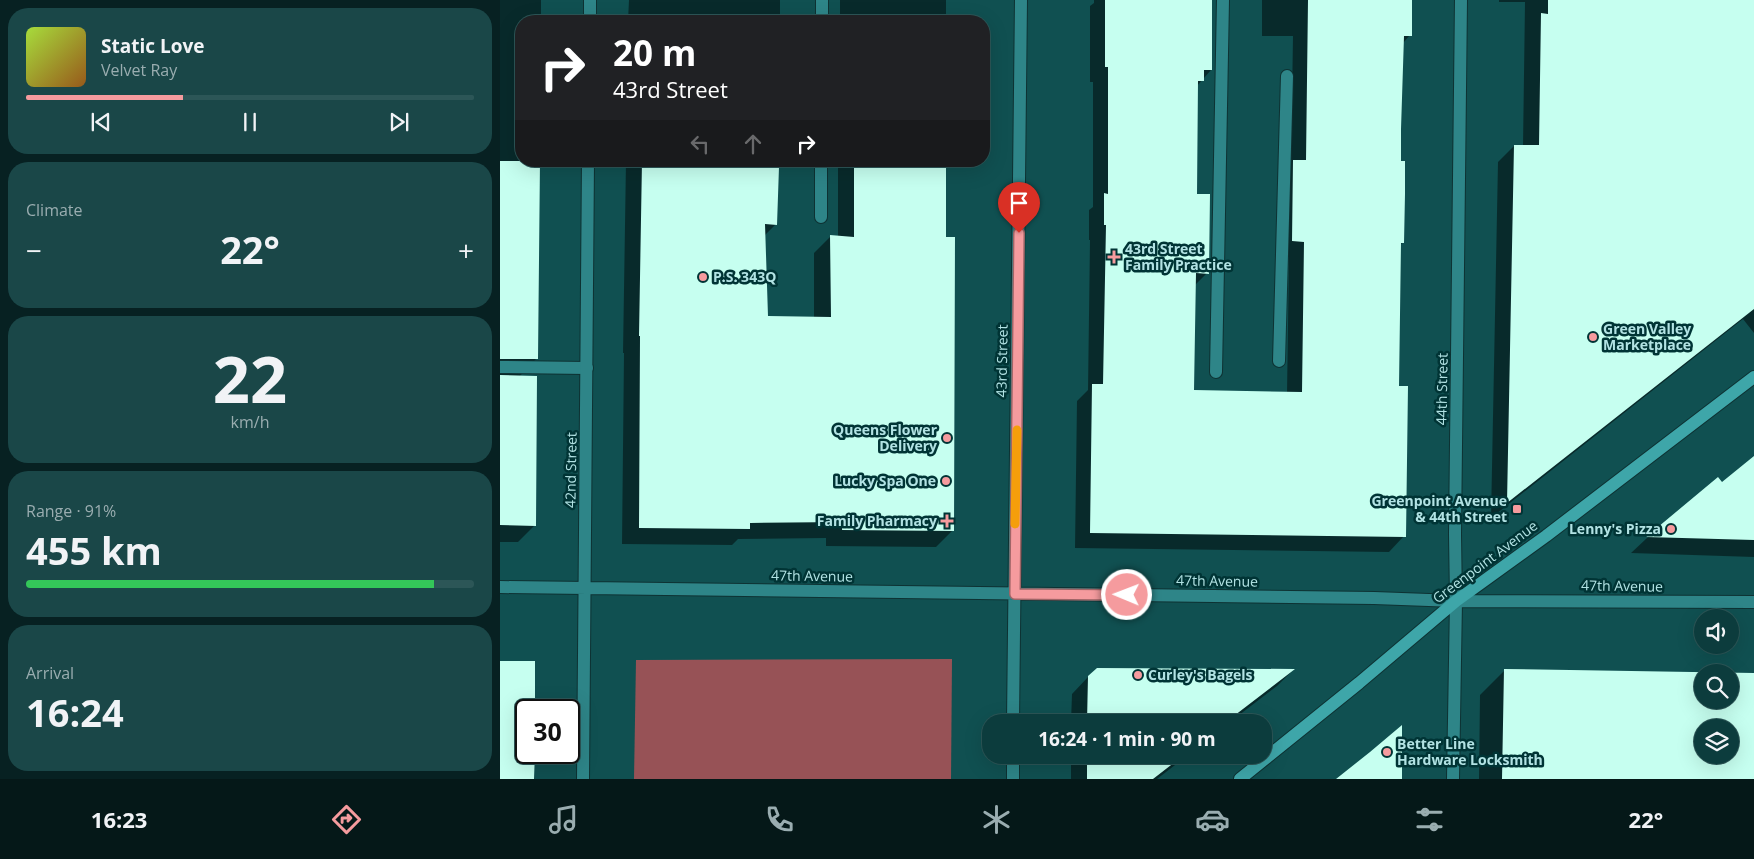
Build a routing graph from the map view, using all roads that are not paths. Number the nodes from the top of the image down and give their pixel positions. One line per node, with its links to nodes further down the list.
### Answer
1 (590, 0): 6 (street)
2 (822, 0): 7 (street)
3 (1021, 0): 19 (street, 43rd Street)
4 (1223, 0): 15 (street)
5 (1461, 0): 20 (street, 44th Street)
6 (590, 15)
7 (822, 15)
8 (1287, 76): 12 (street)
9 (588, 167): 14 (street, 42nd Street)
10 (821, 167): 11 (street)
11 (821, 217)
12 (1278, 361)
13 (500, 367): 14 (street)
14 (587, 368): 18 (street, 42nd Street)
15 (1216, 372)
16 (1754, 377): 20 (main road, Greenpoint Avenue)
17 (500, 587): 18 (street, 47th Avenue)
18 (585, 588): 19 (street, 47th Avenue); 24 (street, 42nd Street)
19 (1015, 594): 20 (street, 47th Avenue); 22 (street, 43rd Street)
20 (1456, 601): 21 (street, 47th Avenue); 26 (main road, Greenpoint Avenue); 27 (street, 44th Street)
21 (1754, 602)
22 (1014, 714)
23 (1013, 764): 25 (street)
24 (583, 779)
25 (1013, 779)
26 (1240, 779)
27 (1453, 779)

